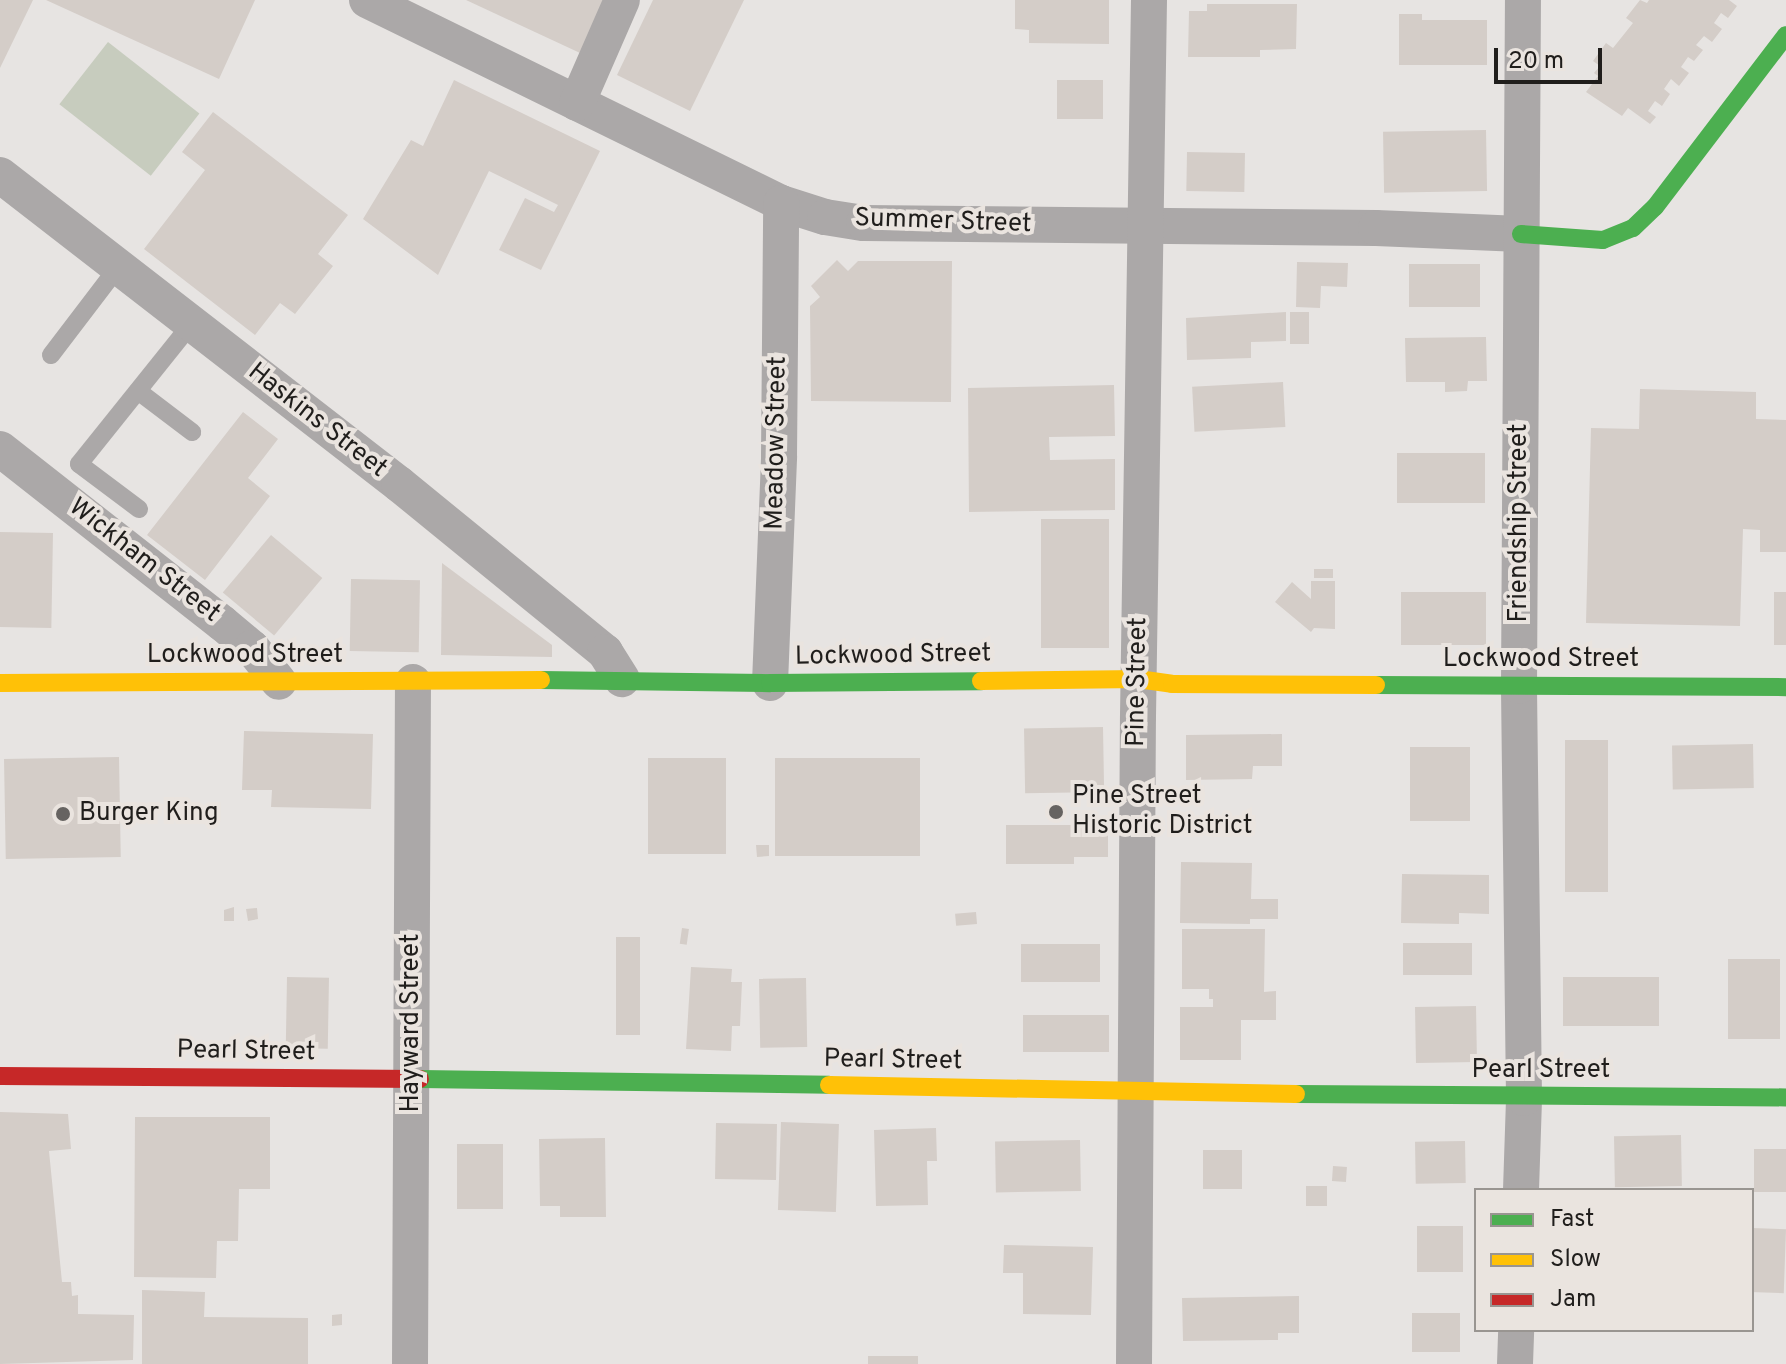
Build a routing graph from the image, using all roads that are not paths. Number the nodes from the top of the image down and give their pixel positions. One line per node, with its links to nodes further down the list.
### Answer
1 (367, 0): 6 (street, Summer Street)
2 (622, 0): 6 (street)
3 (1149, 0): 9 (street, Pine Street)
4 (1523, 0): 10 (street, Friendship Street)
5 (1786, 35): 10 (street)
6 (577, 103): 8 (street, Summer Street)
7 (0, 175): 11 (street, Haskins Street)
8 (781, 203): 9 (street, Summer Street); 23 (street, Meadow Street)
9 (1144, 226): 10 (street, Summer Street); 19 (street, Pine Street)
10 (1521, 234): 24 (street, Friendship Street)
11 (118, 267): 12 (street, Haskins Street); 13 (lane)
12 (191, 324): 14 (lane); 18 (street, Haskins Street)
13 (51, 355)
14 (138, 391): 15 (lane); 17 (lane)
15 (192, 432)
16 (0, 449): 20 (street, Wickham Street)
17 (139, 509)
18 (622, 679): 21 (street, Lockwood Street); 23 (street, Lockwood Street)
19 (1138, 679): 23 (street, Lockwood Street); 24 (street, Lockwood Street); 28 (street, Pine Street)
20 (279, 682): 21 (street, Lockwood Street); 22 (street, Lockwood Street)
21 (413, 682): 27 (street, Hayward Street)
22 (0, 683)
23 (770, 683)
24 (1519, 686): 25 (street, Lockwood Street); 30 (street, Friendship Street)
25 (1786, 687)
26 (0, 1076): 27 (street, Pearl Street)
27 (412, 1082): 28 (street, Pearl Street); 33 (street, Hayward Street)
28 (1134, 1091): 30 (street, Pearl Street); 34 (street, Pine Street)
29 (1786, 1097): 30 (street, Pearl Street)
30 (1524, 1098): 31 (street, Friendship Street)
31 (1521, 1188)
32 (1516, 1332): 35 (street)
33 (410, 1364)
34 (1134, 1364)
35 (1515, 1364)

